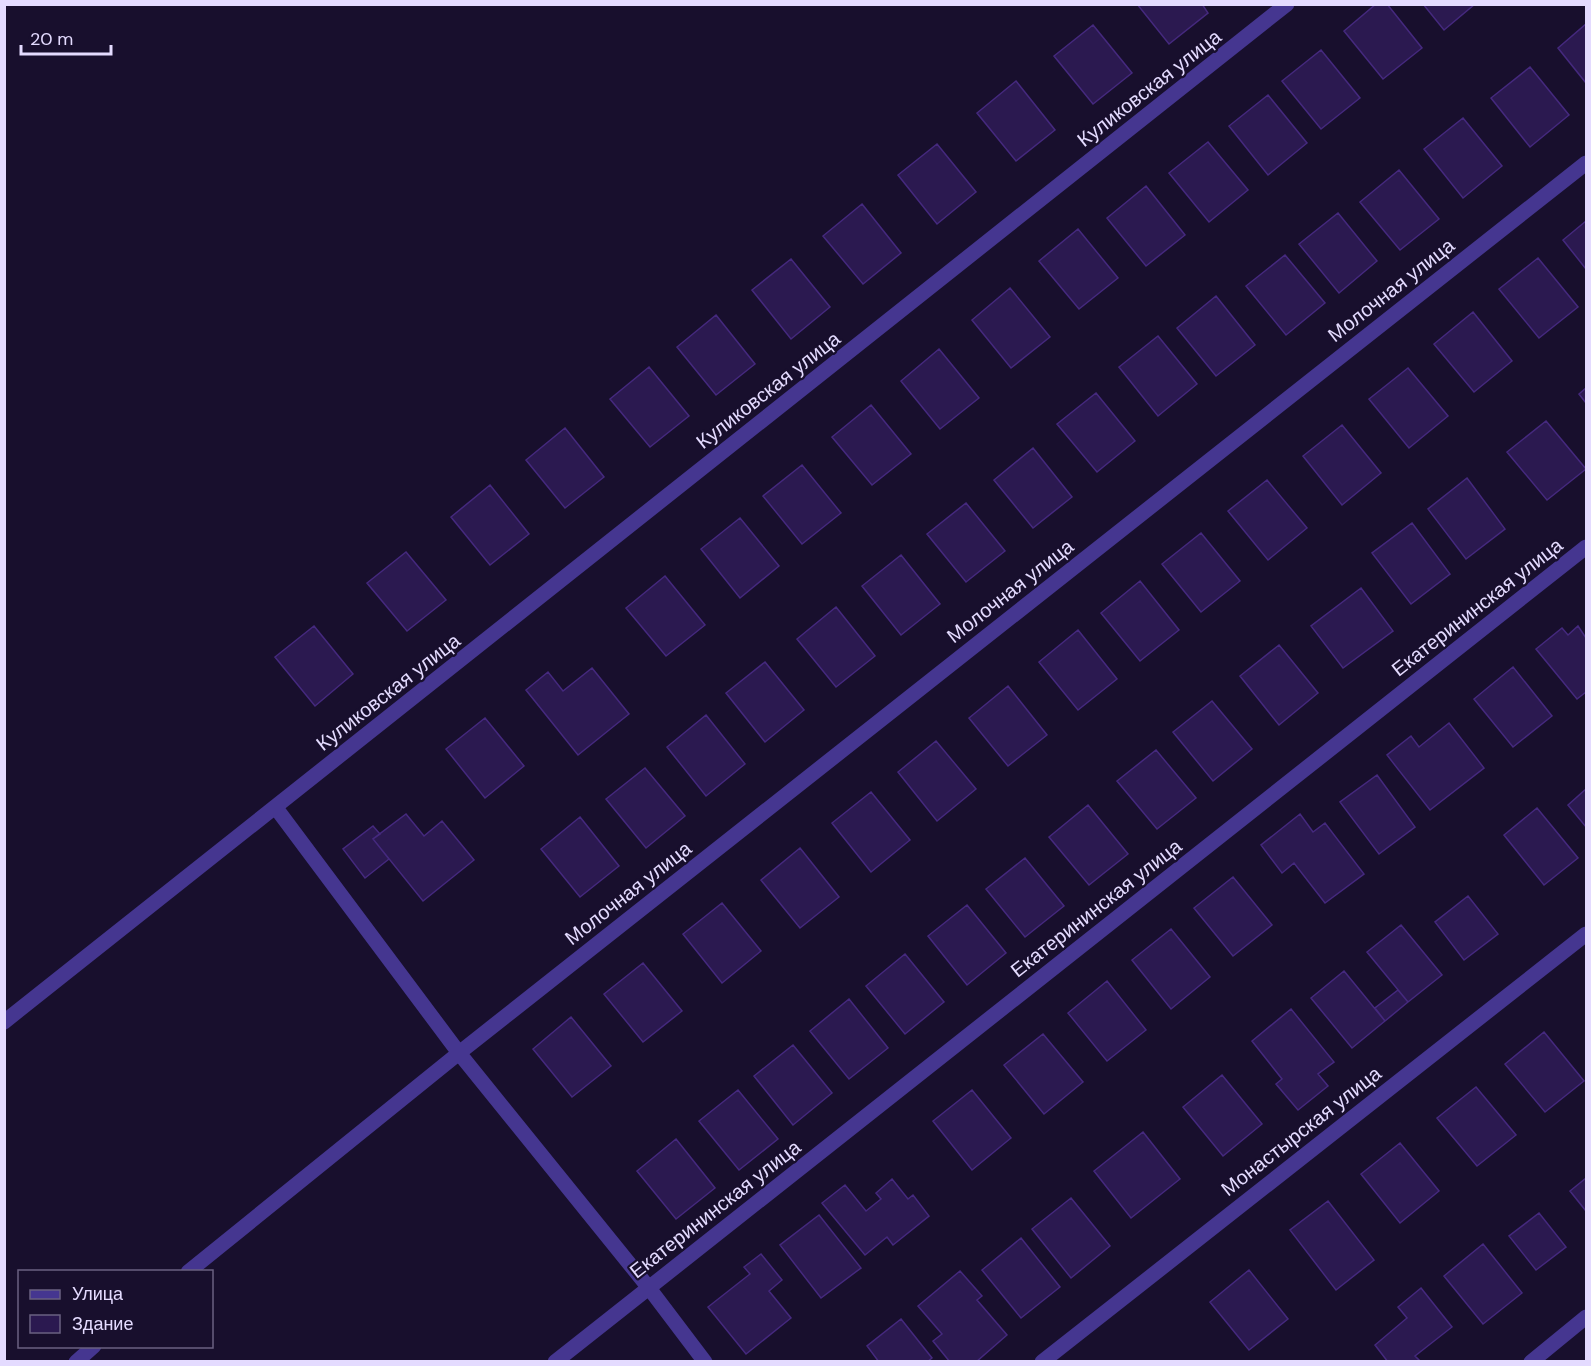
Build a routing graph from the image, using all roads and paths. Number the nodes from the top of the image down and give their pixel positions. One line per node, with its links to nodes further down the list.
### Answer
1 (1287, 4): 4 (street, Куликовская улица)
2 (1587, 163): 7 (street, Молочная улица)
3 (1587, 547): 9 (street, Екатерининская улица)
4 (276, 808): 6 (street, Куликовская улица); 7 (street)
5 (1587, 934): 15 (street, Монастырская улица)
6 (4, 1022)
7 (459, 1053): 8 (street, Молочная улица); 9 (street)
8 (190, 1270)
9 (649, 1288): 13 (street, Екатерининская улица); 14 (street)
10 (1587, 1317): 16 (street)
11 (93, 1348): 12 (street)
12 (76, 1362)
13 (555, 1362)
14 (705, 1362)
15 (1041, 1362)
16 (1531, 1362)

